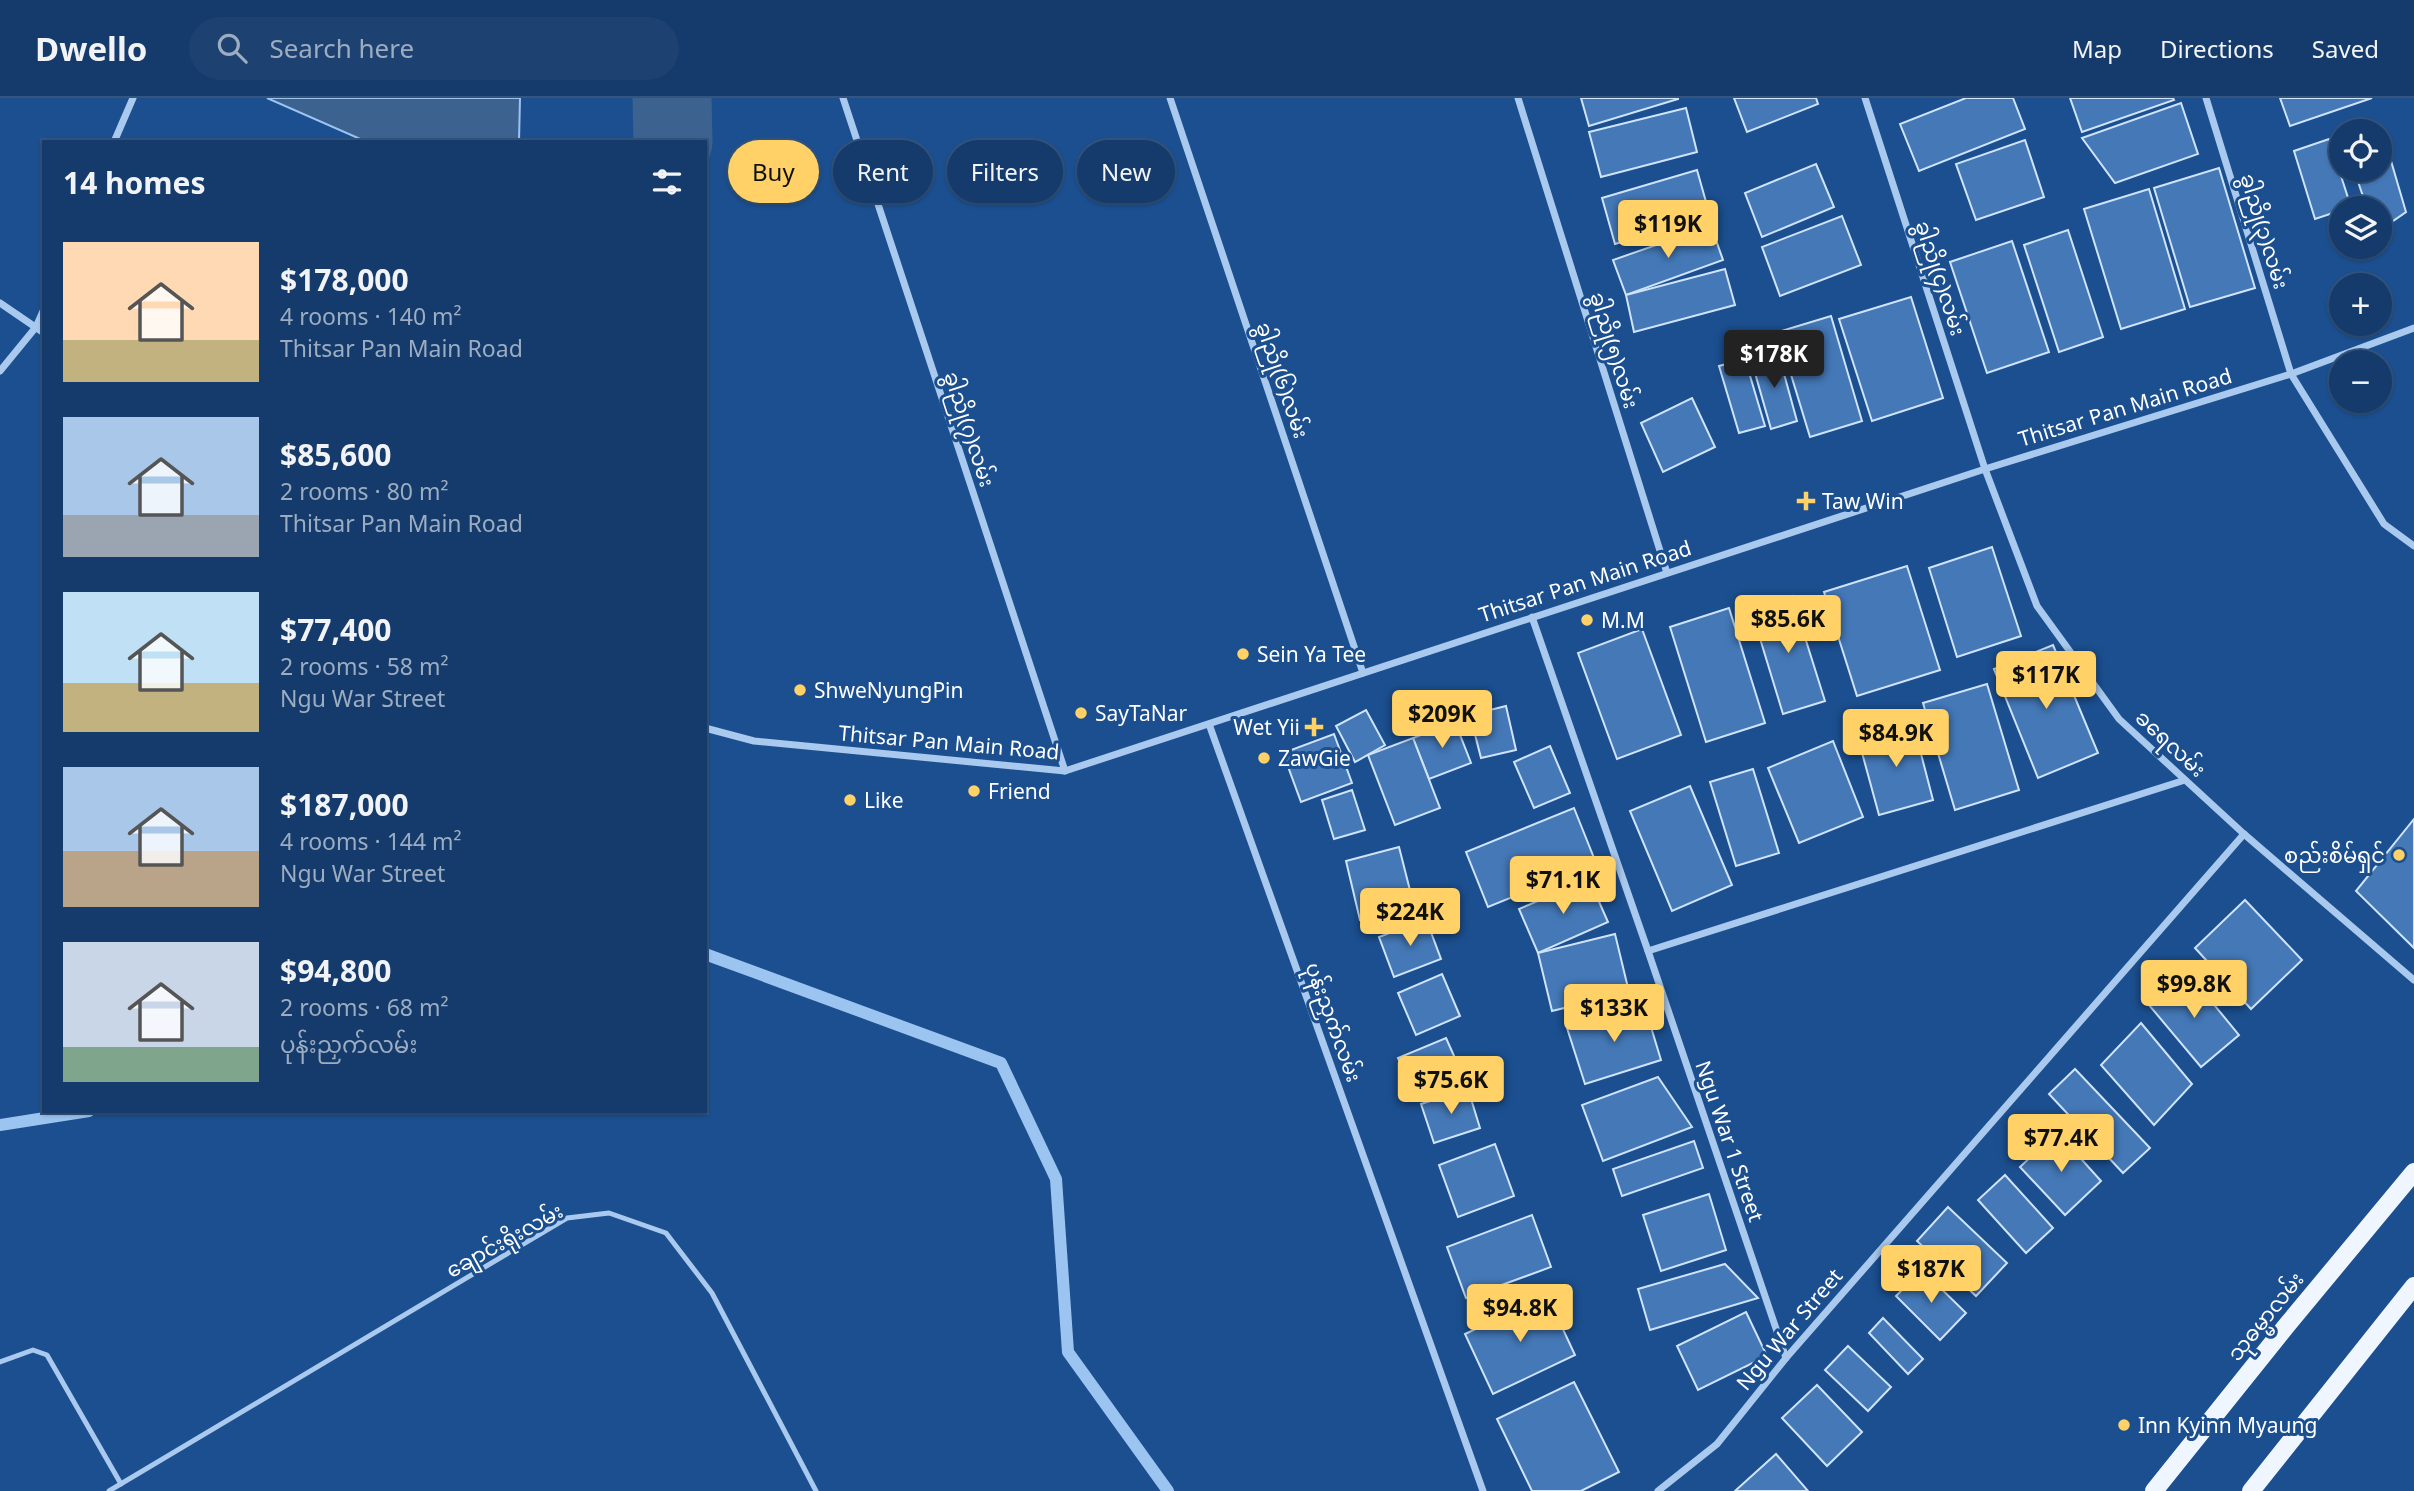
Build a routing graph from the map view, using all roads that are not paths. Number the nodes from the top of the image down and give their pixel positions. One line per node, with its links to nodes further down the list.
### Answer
1 (133, 98): 7 (street)
2 (843, 98): 22 (street, ခွါညို(၇)လမ်း)
3 (1170, 98): 19 (street, ခွါညို(၆)လမ်း)
4 (1518, 98): 17 (street, ခွါညို(၅)လမ်း)
5 (1864, 98): 15 (street, ခွါညို(၄)လမ်း)
6 (2206, 98): 14 (street, ခွါညို(၃)လမ်း)
7 (115, 140)
8 (0, 303): 10 (street)
9 (42, 314): 10 (street)
10 (36, 327): 12 (street); 13 (street)
11 (2414, 328): 14 (street, Thitsar Pan Main Road)
12 (42, 332)
13 (0, 371)
14 (2291, 374): 15 (street, Thitsar Pan Main Road); 16 (street, ခွါညို(၃)လမ်း)
15 (1985, 469): 17 (street, Thitsar Pan Main Road); 23 (street, ခရေလမ်း)
16 (2414, 546)
17 (1667, 573): 18 (street, Thitsar Pan Main Road)
18 (1532, 617): 19 (street, Thitsar Pan Main Road); 25 (street, Ngu War 1 Street)
19 (1363, 673): 20 (street, Thitsar Pan Main Road)
20 (1209, 723): 22 (street, Thitsar Pan Main Road); 34 (street, ပုန်းညှက်လမ်း)
21 (707, 729): 22 (street, Thitsar Pan Main Road)
22 (1065, 771)
23 (2185, 780): 24 (street, ခရေလမ်း); 25 (street)
24 (2244, 834): 26 (street, ခရေလမ်း); 29 (street, Ngu War Street)
25 (1648, 951): 29 (street, Ngu War 1 Street)
26 (2414, 980)
27 (2414, 1172): 36 (main road, သုဓမ္မာလမ်း)
28 (2414, 1286): 37 (main road)
29 (1786, 1358): 35 (street, Ngu War Street)
30 (0, 1362): 31 (lane)
31 (121, 1484): 32 (lane, ချောင်းရိုးလမ်း); 33 (lane, ချောင်းရိုးလမ်း)
32 (109, 1491)
33 (816, 1491)
34 (1483, 1491)
35 (1658, 1491)
36 (2154, 1491)
37 (2251, 1491)

